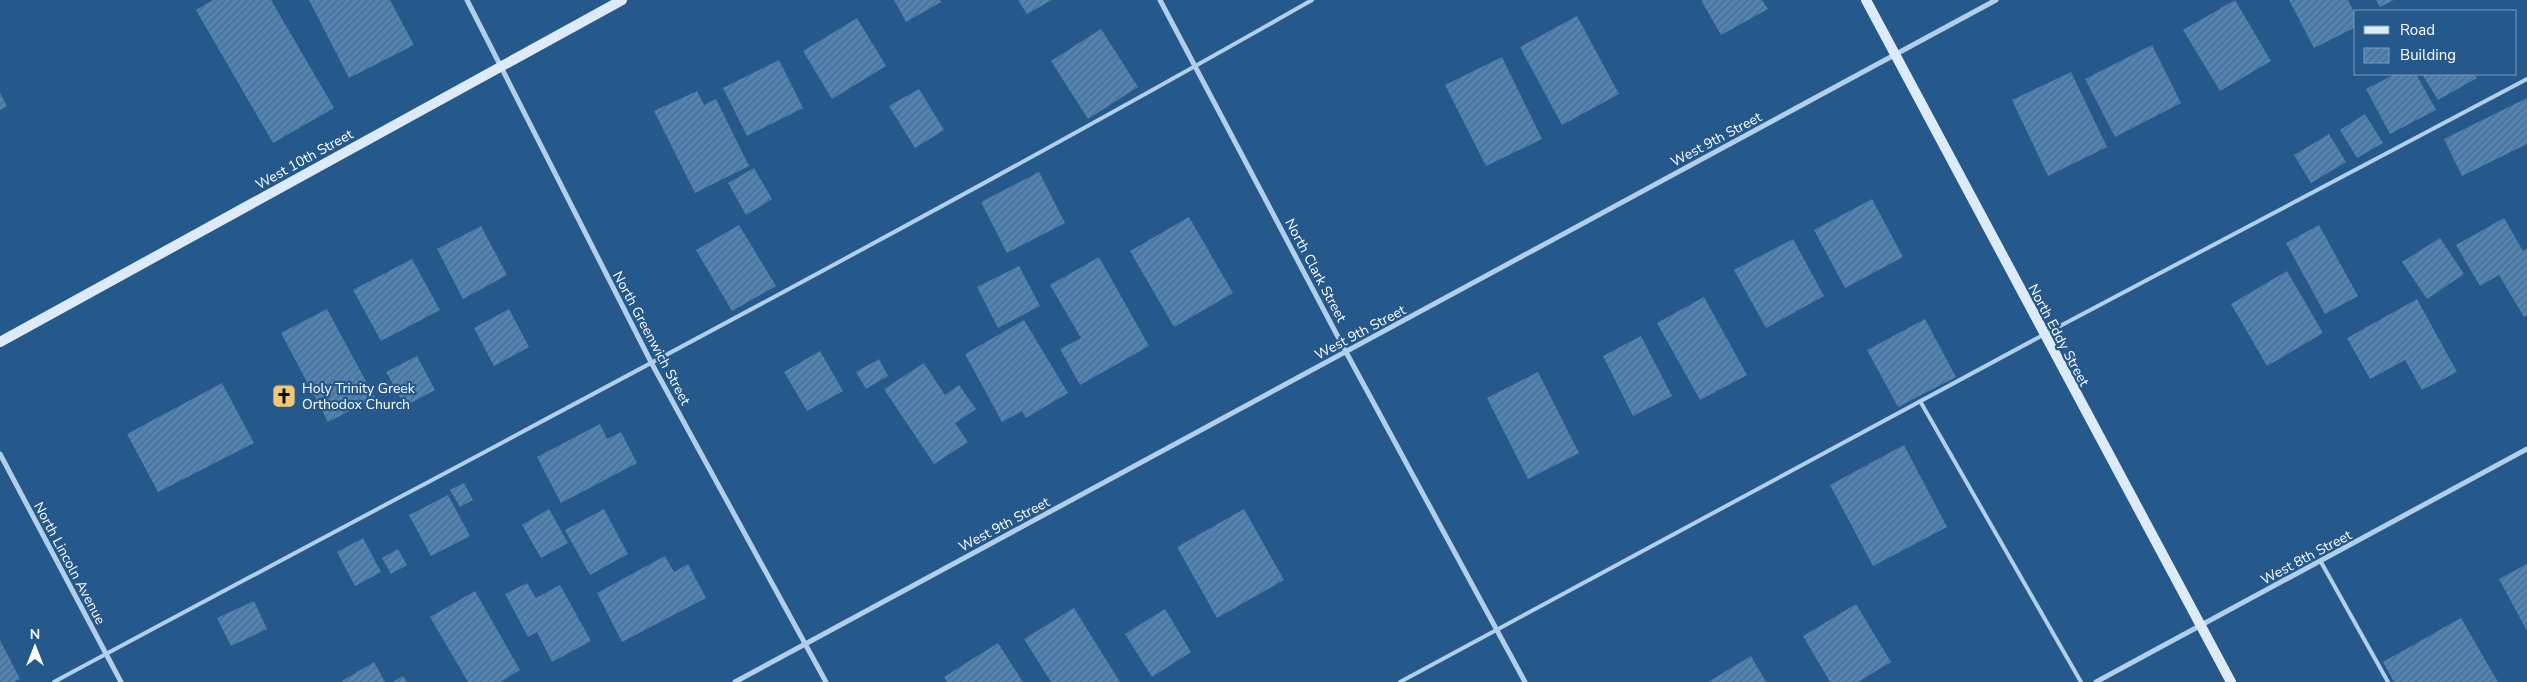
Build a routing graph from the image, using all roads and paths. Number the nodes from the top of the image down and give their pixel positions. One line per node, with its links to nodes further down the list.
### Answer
1 (466, 0): 8 (street, North Greenwich Street)
2 (622, 0): 8 (main road, West 10th Street)
3 (1160, 0): 9 (street, North Clark Street)
4 (1312, 0): 9 (lane)
5 (1866, 0): 7 (main road, North Eddy Street)
6 (1996, 0): 7 (street, West 9th Street)
7 (1895, 55): 11 (main road, North Eddy Street); 13 (street, West 9th Street)
8 (500, 66): 12 (main road, West 10th Street); 14 (street, North Greenwich Street)
9 (1196, 66): 13 (street, North Clark Street); 14 (lane)
10 (2527, 79): 11 (lane)
11 (2043, 335): 15 (lane); 19 (main road, North Eddy Street)
12 (0, 342)
13 (1346, 352): 20 (street, North Clark Street); 21 (street, West 9th Street)
14 (652, 364): 21 (street, North Greenwich Street); 22 (lane)
15 (1920, 401): 20 (lane); 29 (lane)
16 (2527, 449): 18 (street, West 8th Street)
17 (0, 454): 22 (street, North Lincoln Avenue)
18 (2321, 562): 19 (street, West 8th Street); 32 (lane)
19 (2200, 627): 30 (street, West 8th Street); 31 (main road, North Eddy Street)
20 (1497, 630): 27 (lane); 28 (street, North Clark Street)
21 (805, 645): 25 (street, West 9th Street); 26 (street, North Greenwich Street)
22 (105, 654): 23 (lane); 24 (street, North Lincoln Avenue)
23 (54, 682)
24 (121, 682)
25 (735, 682)
26 (826, 682)
27 (1400, 682)
28 (1525, 682)
29 (2081, 682)
30 (2096, 682)
31 (2231, 682)
32 (2388, 682)

